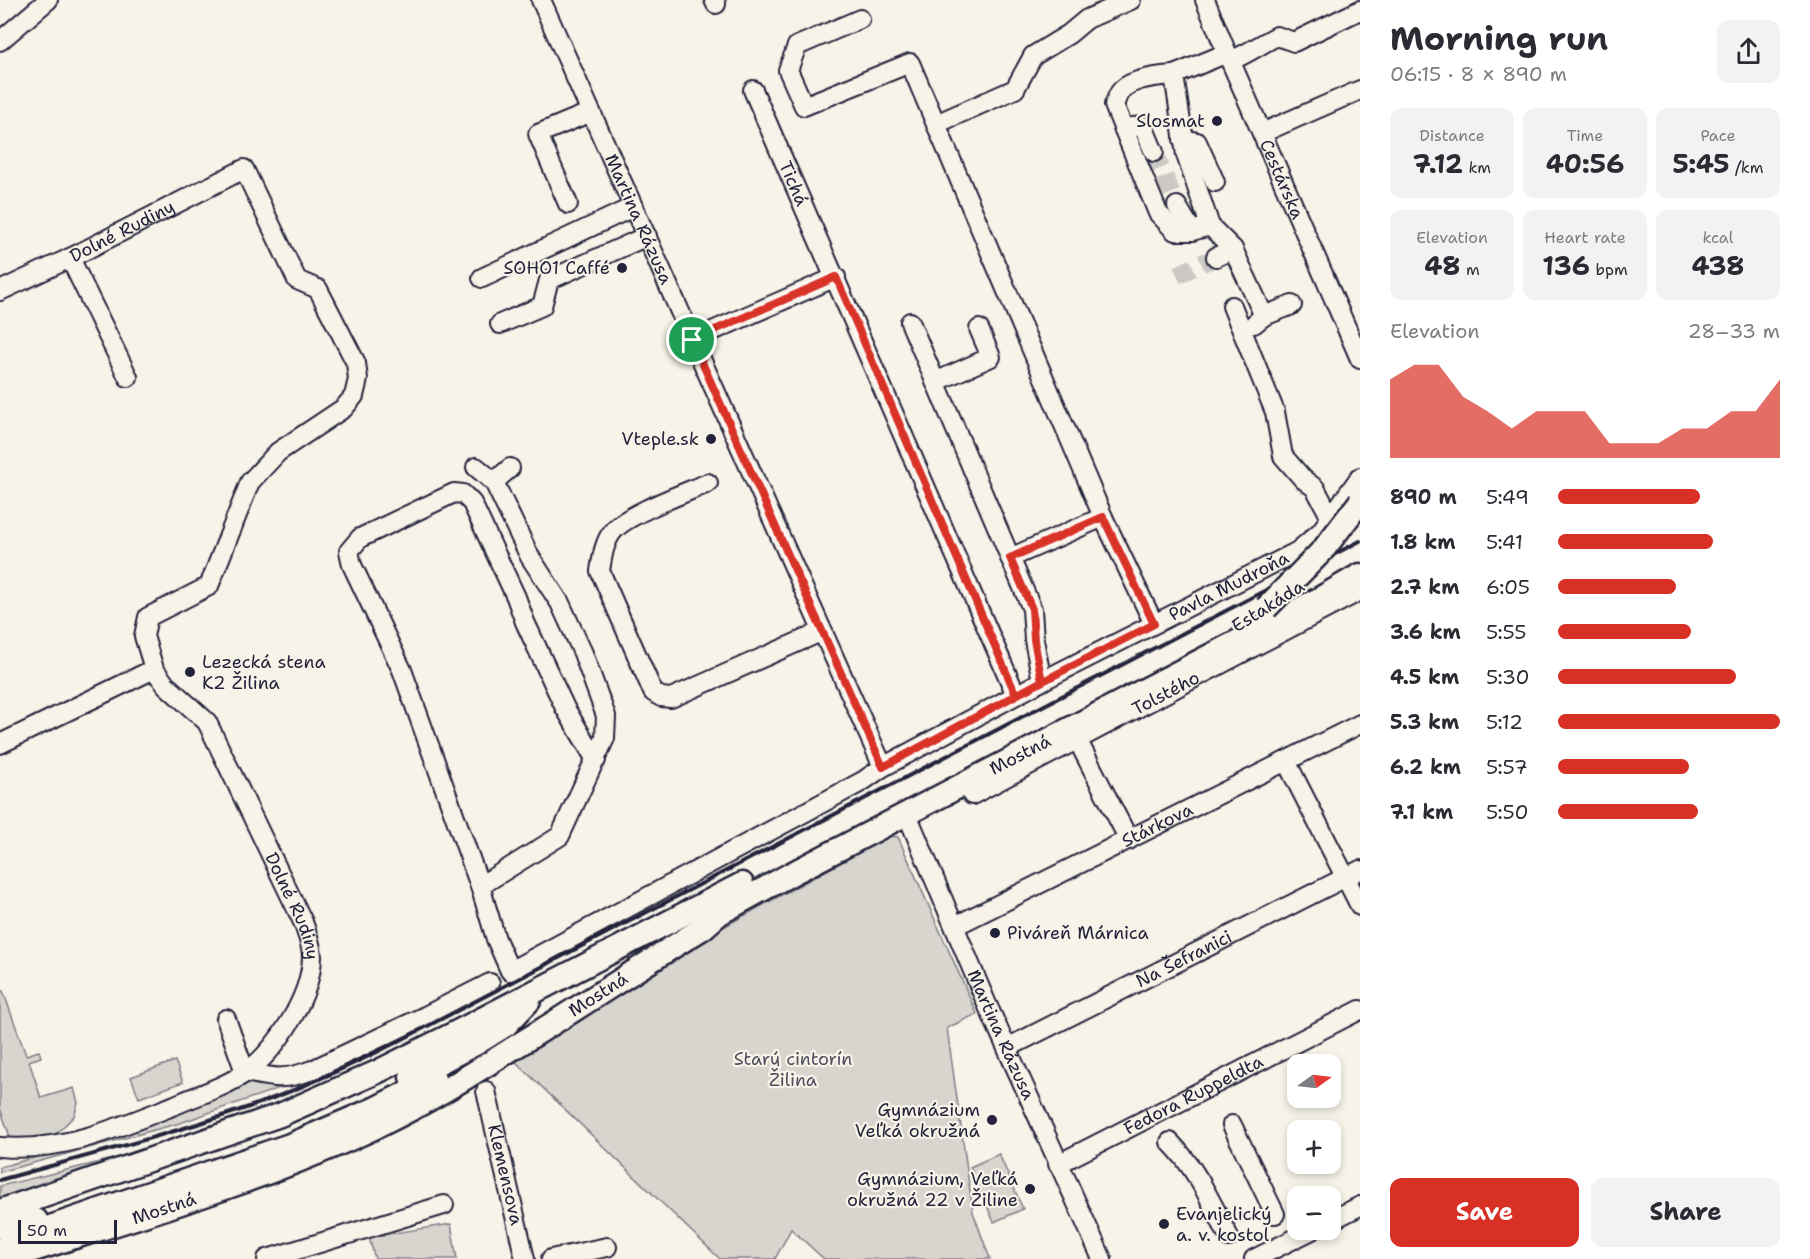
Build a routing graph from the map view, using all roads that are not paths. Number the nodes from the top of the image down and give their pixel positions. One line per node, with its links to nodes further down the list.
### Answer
1 (48, 0): 7 (street)
2 (541, 0): 12 (street, Martina Rázusa)
3 (1131, 0): 13 (street)
4 (1205, 0): 8 (street, Cestárska)
5 (1360, 10): 8 (street)
6 (860, 19): 13 (street)
7 (0, 41)
8 (1229, 57): 9 (street); 15 (street, Cestárska)
9 (1173, 75): 14 (street); 16 (street)
10 (753, 90): 28 (street, Tichá)
11 (1360, 90): 15 (street)
12 (591, 112): 19 (street); 21 (street, Martina Rázusa)
13 (936, 124): 48 (street)
14 (1122, 128): 17 (street); 23 (street)
15 (1262, 133): 39 (street, Cestárska)
16 (1183, 139): 18 (street); 22 (street)
17 (1154, 152)
18 (1215, 182)
19 (568, 204)
20 (1177, 206): 23 (street)
21 (633, 207): 24 (street, Martina Rázusa); 29 (street)
22 (1210, 226): 23 (street); 25 (street)
23 (1192, 231)
24 (647, 236): 35 (street); 38 (street, Martina Rázusa)
25 (1233, 249): 26 (street); 33 (street)
26 (1216, 257)
27 (70, 258): 30 (street, Dolné Rudiny); 40 (street); 57 (street, Dolné Rudiny)
28 (836, 277): 38 (street); 60 (street, Tichá)
29 (482, 278)
30 (0, 291)
31 (1293, 305): 33 (street)
32 (1232, 306): 37 (street)
33 (1264, 316): 37 (street)
34 (910, 322): 41 (street)
35 (500, 324)
36 (979, 329): 41 (street)
37 (1243, 334): 49 (street)
38 (692, 340): 56 (street, Martina Rázusa)
39 (1360, 359)
40 (128, 377)
41 (935, 382): 51 (street)
42 (476, 467): 45 (street)
43 (510, 468): 45 (street)
44 (1360, 477): 49 (street, Pavla Mudroňa)
45 (494, 482): 64 (street)
46 (708, 483): 56 (street)
47 (1360, 502): 54 (main road, bridge)
48 (1103, 517): 51 (street); 55 (street)
49 (1330, 518): 55 (street, Pavla Mudroňa)
50 (1360, 529): 54 (main road, Estakáda, bridge)
51 (1010, 558): 59 (street)
52 (1360, 575): 58 (main road, Estakáda)
53 (1360, 591): 62 (street, Tolstého)
54 (1266, 608): 58 (main road, Estakáda)
55 (1154, 624): 59 (street, Pavla Mudroňa)
56 (823, 631): 66 (street, Martina Rázusa)
57 (154, 669): 63 (street); 80 (street, Dolné Rudiny)
58 (1166, 671): 68 (main road, Mostná); 76 (main road, Mostná)
59 (1042, 681): 60 (street, Pavla Mudroňa)
60 (1016, 695): 66 (street, Pavla Mudroňa)
61 (1360, 724): 65 (street, Stárkova)
62 (1078, 741): 67 (street, Tolstého); 69 (street)
63 (0, 744)
64 (596, 760): 71 (street); 71 (street)
65 (1286, 761): 69 (street, Stárkova); 70 (street)
66 (883, 767): 71 (street, Pavla Mudroňa)
67 (972, 795)
68 (907, 814): 73 (main road, Mostná); 74 (street, Martina Rázusa)
69 (1129, 840): 74 (street, Stárkova)
70 (1353, 874): 72 (street); 79 (street, Na Šefranici)
71 (480, 886)
72 (1360, 906)
73 (720, 914): 89 (main road); 96 (main road, Mostná)
74 (955, 926): 79 (street, Martina Rázusa)
75 (490, 983): 80 (street)
76 (540, 989): 88 (main road, Mostná); 89 (main road)
77 (1360, 1010): 85 (street, Fedora Ruppeldta)
78 (226, 1019): 80 (street)
79 (1007, 1048): 85 (street, Martina Rázusa)
80 (245, 1072): 84 (street, Dolné Rudiny)
81 (486, 1091): 99 (street, Klemensova)
82 (1232, 1125): 90 (street)
83 (1170, 1142): 93 (street)
84 (4, 1152)
85 (1058, 1164): 97 (street, Martina Rázusa)
86 (444, 1205): 98 (street)
87 (1360, 1206): 91 (street)
88 (0, 1211)
89 (76, 1213): 92 (main road); 96 (main road)
90 (1275, 1214)
91 (1341, 1216)
92 (0, 1227)
93 (1229, 1237)
94 (1292, 1240): 101 (street)
95 (608, 1247): 100 (street)
96 (5, 1257)
97 (1100, 1257)
98 (267, 1259)
99 (525, 1259)
100 (551, 1259)
101 (1254, 1259)

